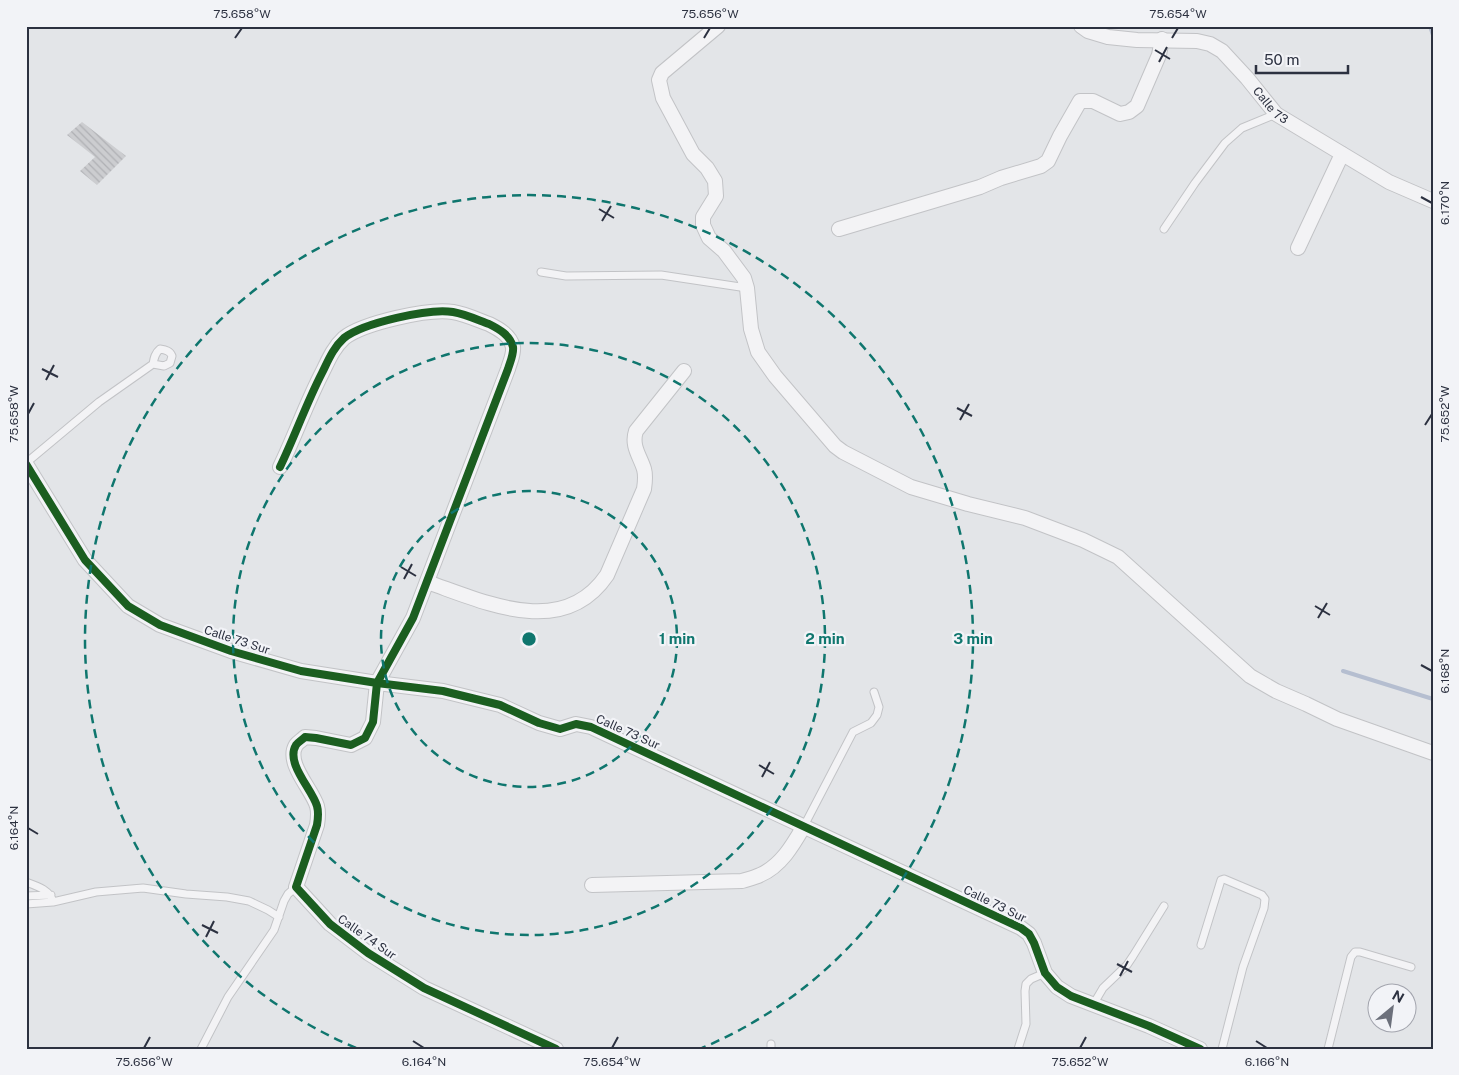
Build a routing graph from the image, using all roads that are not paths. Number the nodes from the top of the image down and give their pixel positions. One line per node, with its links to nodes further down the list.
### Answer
1 (718, 26): 11 (street)
2 (1081, 26): 3 (street, Calle 73)
3 (1162, 40): 4 (street, Calle 73); 7 (street)
4 (1276, 114): 5 (street, Calle 73); 8 (lane)
5 (1342, 154): 6 (street, Calle 73); 9 (street)
6 (1433, 201)
7 (839, 229)
8 (1164, 229)
9 (1298, 248)
10 (541, 272): 11 (lane)
11 (747, 288): 19 (street)
12 (153, 364): 14 (lane)
13 (684, 371): 16 (street)
14 (26, 464): 17 (street, Calle 73 Sur)
15 (280, 467): 16 (street)
16 (427, 582): 17 (street)
17 (377, 683): 20 (street, Calle 73 Sur); 23 (street)
18 (874, 692): 20 (lane)
19 (1433, 753)
20 (804, 826): 22 (street); 31 (street, Calle 73 Sur)
21 (26, 882): 25 (lane)
22 (592, 885)
23 (296, 887): 28 (lane); 34 (street, Calle 74 Sur)
24 (26, 896): 25 (lane)
25 (52, 898): 26 (lane); 28 (lane)
26 (26, 904)
27 (1164, 906): 32 (lane)
28 (279, 917): 33 (lane)
29 (1201, 945): 37 (lane)
30 (1411, 967): 38 (lane)
31 (1045, 973): 32 (street, Calle 73 Sur); 35 (lane)
32 (1093, 1005): 36 (street, Calle 73 Sur)
33 (201, 1049)
34 (556, 1049)
35 (1018, 1049)
36 (1200, 1049)
37 (1222, 1049)
38 (1328, 1049)

